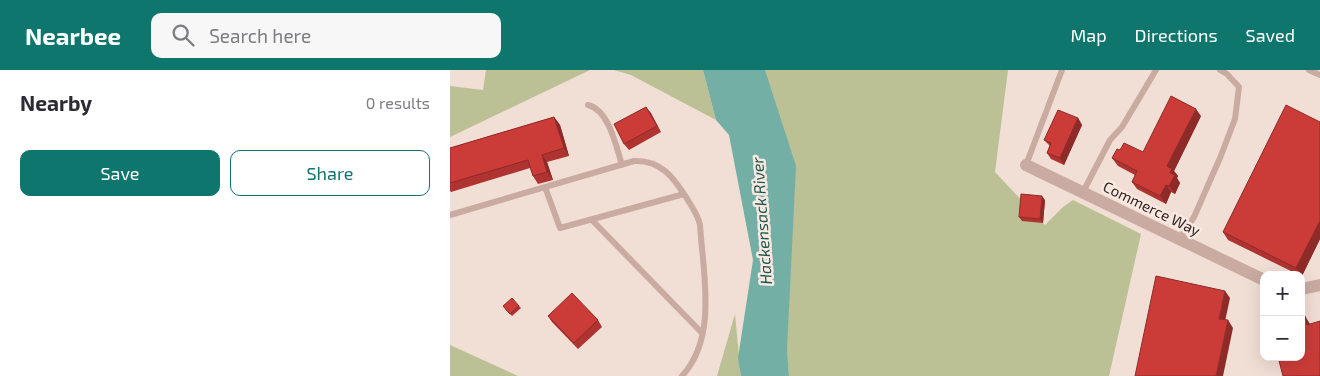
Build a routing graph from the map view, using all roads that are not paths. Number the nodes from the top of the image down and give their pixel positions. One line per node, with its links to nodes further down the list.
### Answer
1 (1062, 70): 8 (lane)
2 (1156, 70): 10 (lane)
3 (1220, 70): 14 (lane)
4 (1309, 70): 5 (lane)
5 (1320, 75)
6 (588, 105): 7 (lane)
7 (622, 165): 9 (lane); 11 (lane)
8 (1026, 165): 10 (street, Commerce Way)
9 (545, 187): 12 (lane); 13 (lane)
10 (1083, 192): 14 (street, Commerce Way)
11 (684, 194): 13 (lane); 18 (lane)
12 (450, 215)
13 (592, 220): 18 (lane)
14 (1179, 238): 15 (street, Commerce Way)
15 (1260, 278)
16 (1320, 285): 17 (street)
17 (1305, 289)
18 (702, 333): 19 (lane)
19 (682, 376)

